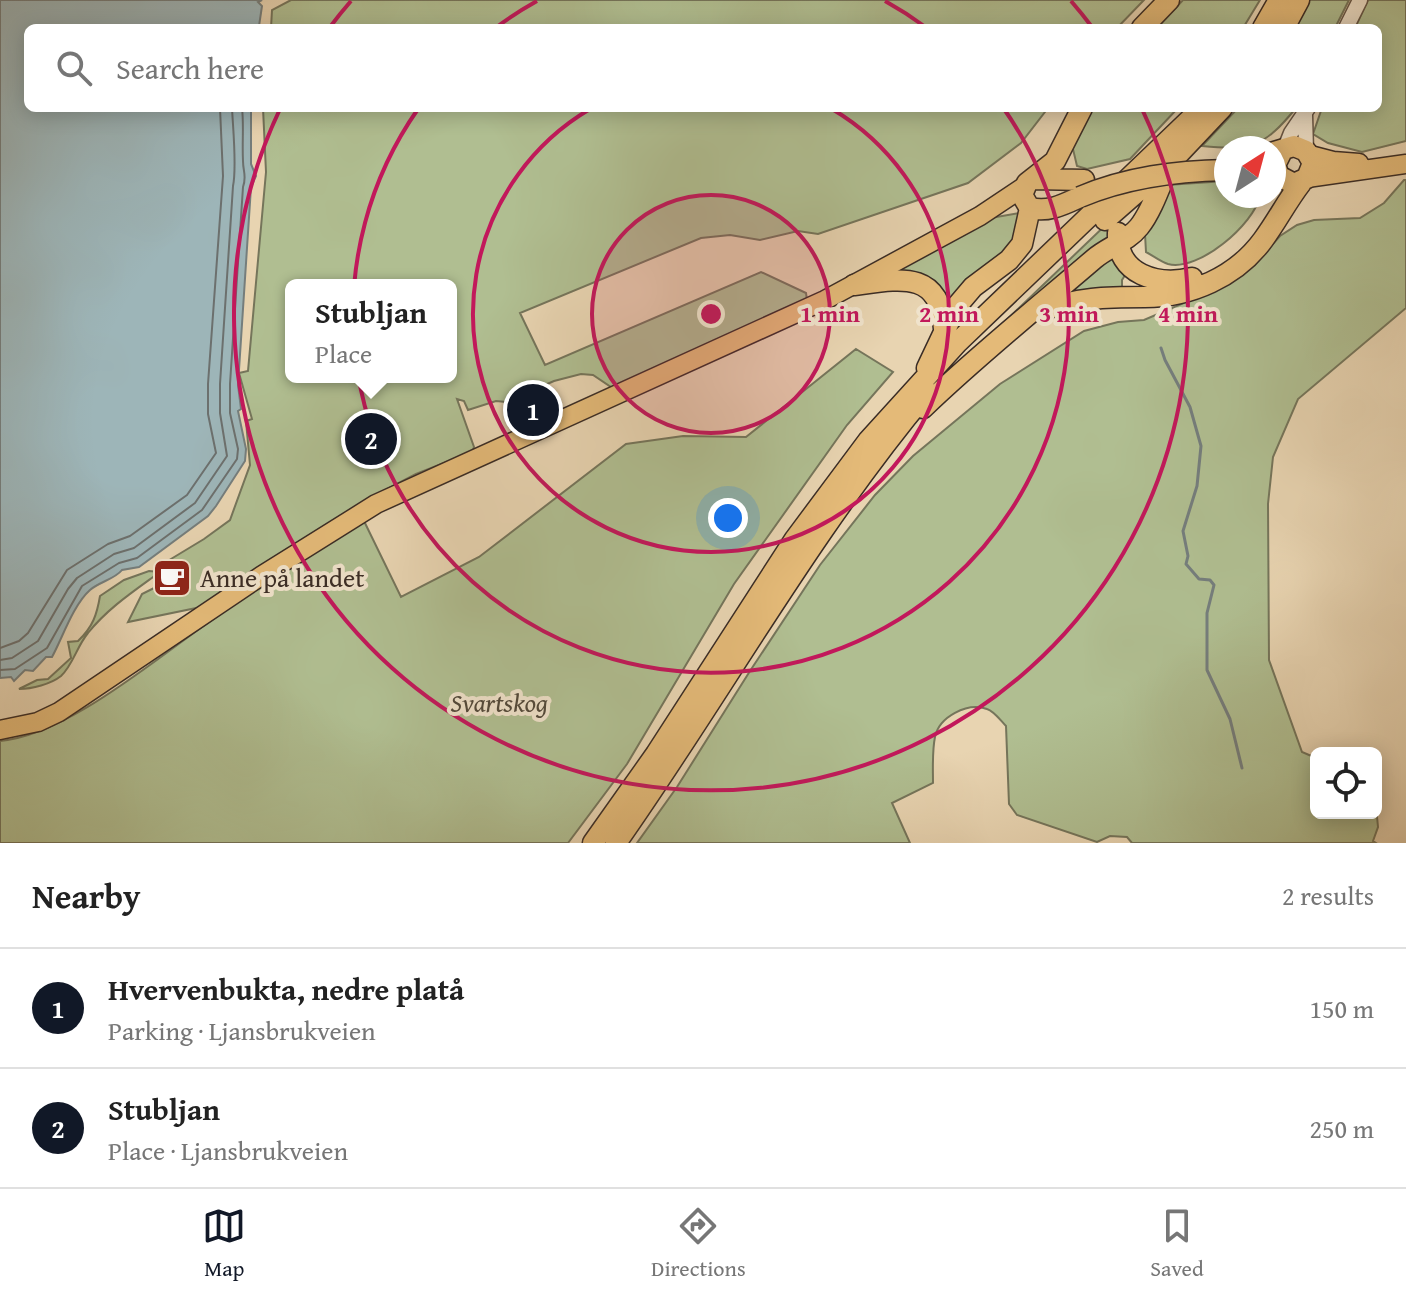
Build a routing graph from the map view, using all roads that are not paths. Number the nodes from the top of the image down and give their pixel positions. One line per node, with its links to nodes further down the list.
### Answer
1 (1169, 0): 5 (highway)
2 (1279, 0): 6 (highway)
3 (1299, 0): 7 (highway)
4 (1360, 0): 8 (street)
5 (1146, 24)
6 (1265, 24)
7 (1286, 24)
8 (1348, 24)
9 (1080, 112): 23 (highway)
10 (1198, 112): 34 (highway)
11 (1218, 112): 18 (highway)
12 (1306, 112): 14 (street)
13 (1307, 112): 16 (street)
14 (1286, 141)
15 (1286, 149): 16 (highway)
16 (1308, 153): 20 (main road); 22 (highway)
17 (1214, 158): 25 (highway)
18 (1170, 163): 26 (highway); 30 (highway)
19 (1406, 164): 20 (main road)
20 (1381, 168): 22 (main road)
21 (1214, 171): 25 (highway, bridge)
22 (1304, 180): 24 (highway); 32 (highway)
23 (1035, 182): 25 (highway); 27 (highway); 27 (highway); 29 (main road)
24 (1286, 182)
25 (1082, 188): 27 (highway)
26 (1136, 194): 30 (highway); 35 (highway)
27 (1035, 208): 29 (main road); 33 (highway)
28 (1268, 208): 30 (highway)
29 (980, 216): 31 (main road)
30 (1118, 243): 32 (highway)
31 (854, 285): 33 (highway); 36 (main road)
32 (1023, 321): 35 (highway)
33 (944, 329): 34 (highway)
34 (923, 378): 37 (highway)
35 (896, 432): 38 (highway)
36 (0, 730)
37 (593, 843)
38 (616, 843)

